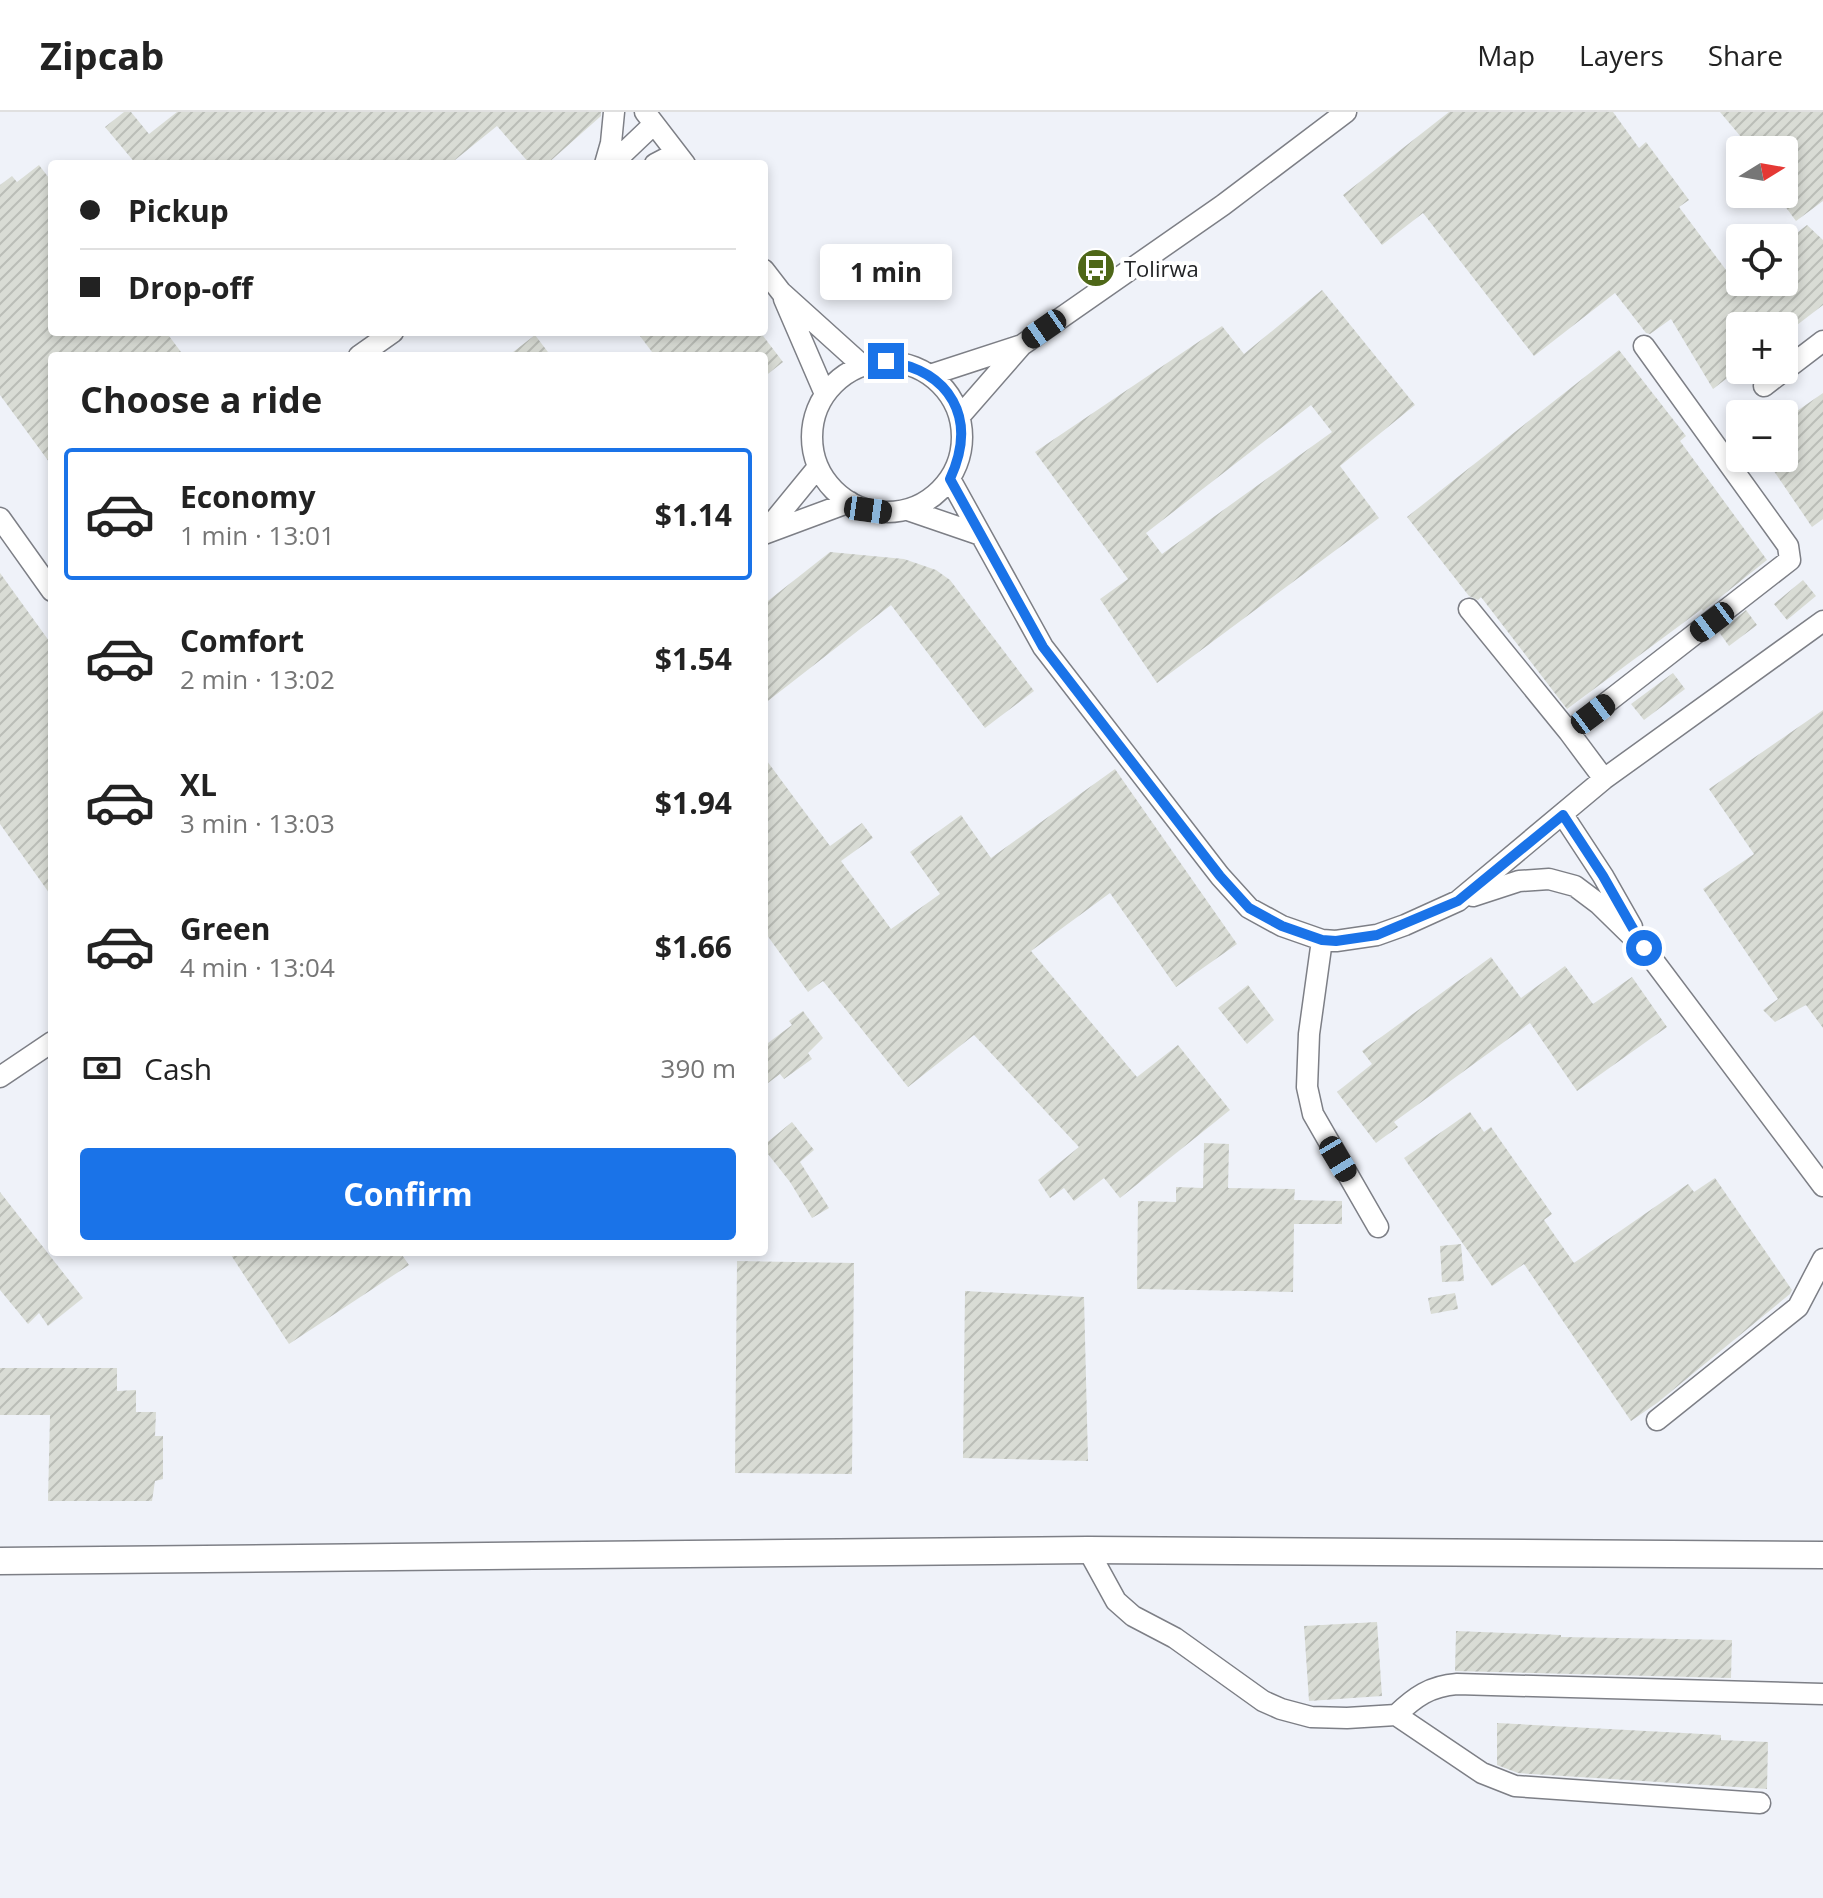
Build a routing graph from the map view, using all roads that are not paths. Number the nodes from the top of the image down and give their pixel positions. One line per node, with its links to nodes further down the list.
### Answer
1 (614, 112): 5 (lane)
2 (1346, 112): 11 (lane)
3 (650, 118): 4 (lane); 6 (lane)
4 (680, 158)
5 (606, 160)
6 (615, 160)
7 (768, 275): 8 (lane)
8 (781, 292): 14 (lane); 17 (lane)
9 (387, 336): 13 (lane)
10 (1823, 341): 16 (lane)
11 (1022, 345): 15 (lane); 18 (lane)
12 (1644, 346): 30 (lane)
13 (365, 352)
14 (863, 366): 15 (lane); 17 (lane)
15 (930, 375): 18 (lane)
16 (1764, 386)
17 (825, 394): 19 (lane)
18 (960, 416): 20 (lane)
19 (818, 467): 21 (lane); 24 (lane)
20 (950, 479): 22 (lane); 26 (lane)
21 (850, 502): 22 (lane); 25 (lane)
22 (908, 510): 26 (lane)
23 (0, 518): 27 (lane)
24 (768, 529)
25 (768, 533)
26 (981, 535): 34 (lane)
27 (48, 585)
28 (1469, 609): 30 (lane)
29 (1823, 621): 31 (lane)
30 (1569, 732): 31 (lane)
31 (1604, 779): 32 (lane)
32 (1563, 815): 33 (lane); 35 (lane)
33 (1458, 901): 34 (lane); 35 (lane)
34 (1322, 940): 39 (lane)
35 (1644, 948): 38 (lane)
36 (48, 1044): 37 (lane)
37 (4, 1067)
38 (1823, 1186)
39 (1378, 1227)
40 (1823, 1259): 41 (lane)
41 (1657, 1420)
42 (1088, 1550): 43 (main road); 44 (main road); 46 (lane)
43 (1823, 1555)
44 (0, 1561)
45 (1823, 1694): 46 (lane)
46 (1396, 1715): 47 (lane)
47 (1760, 1803)

